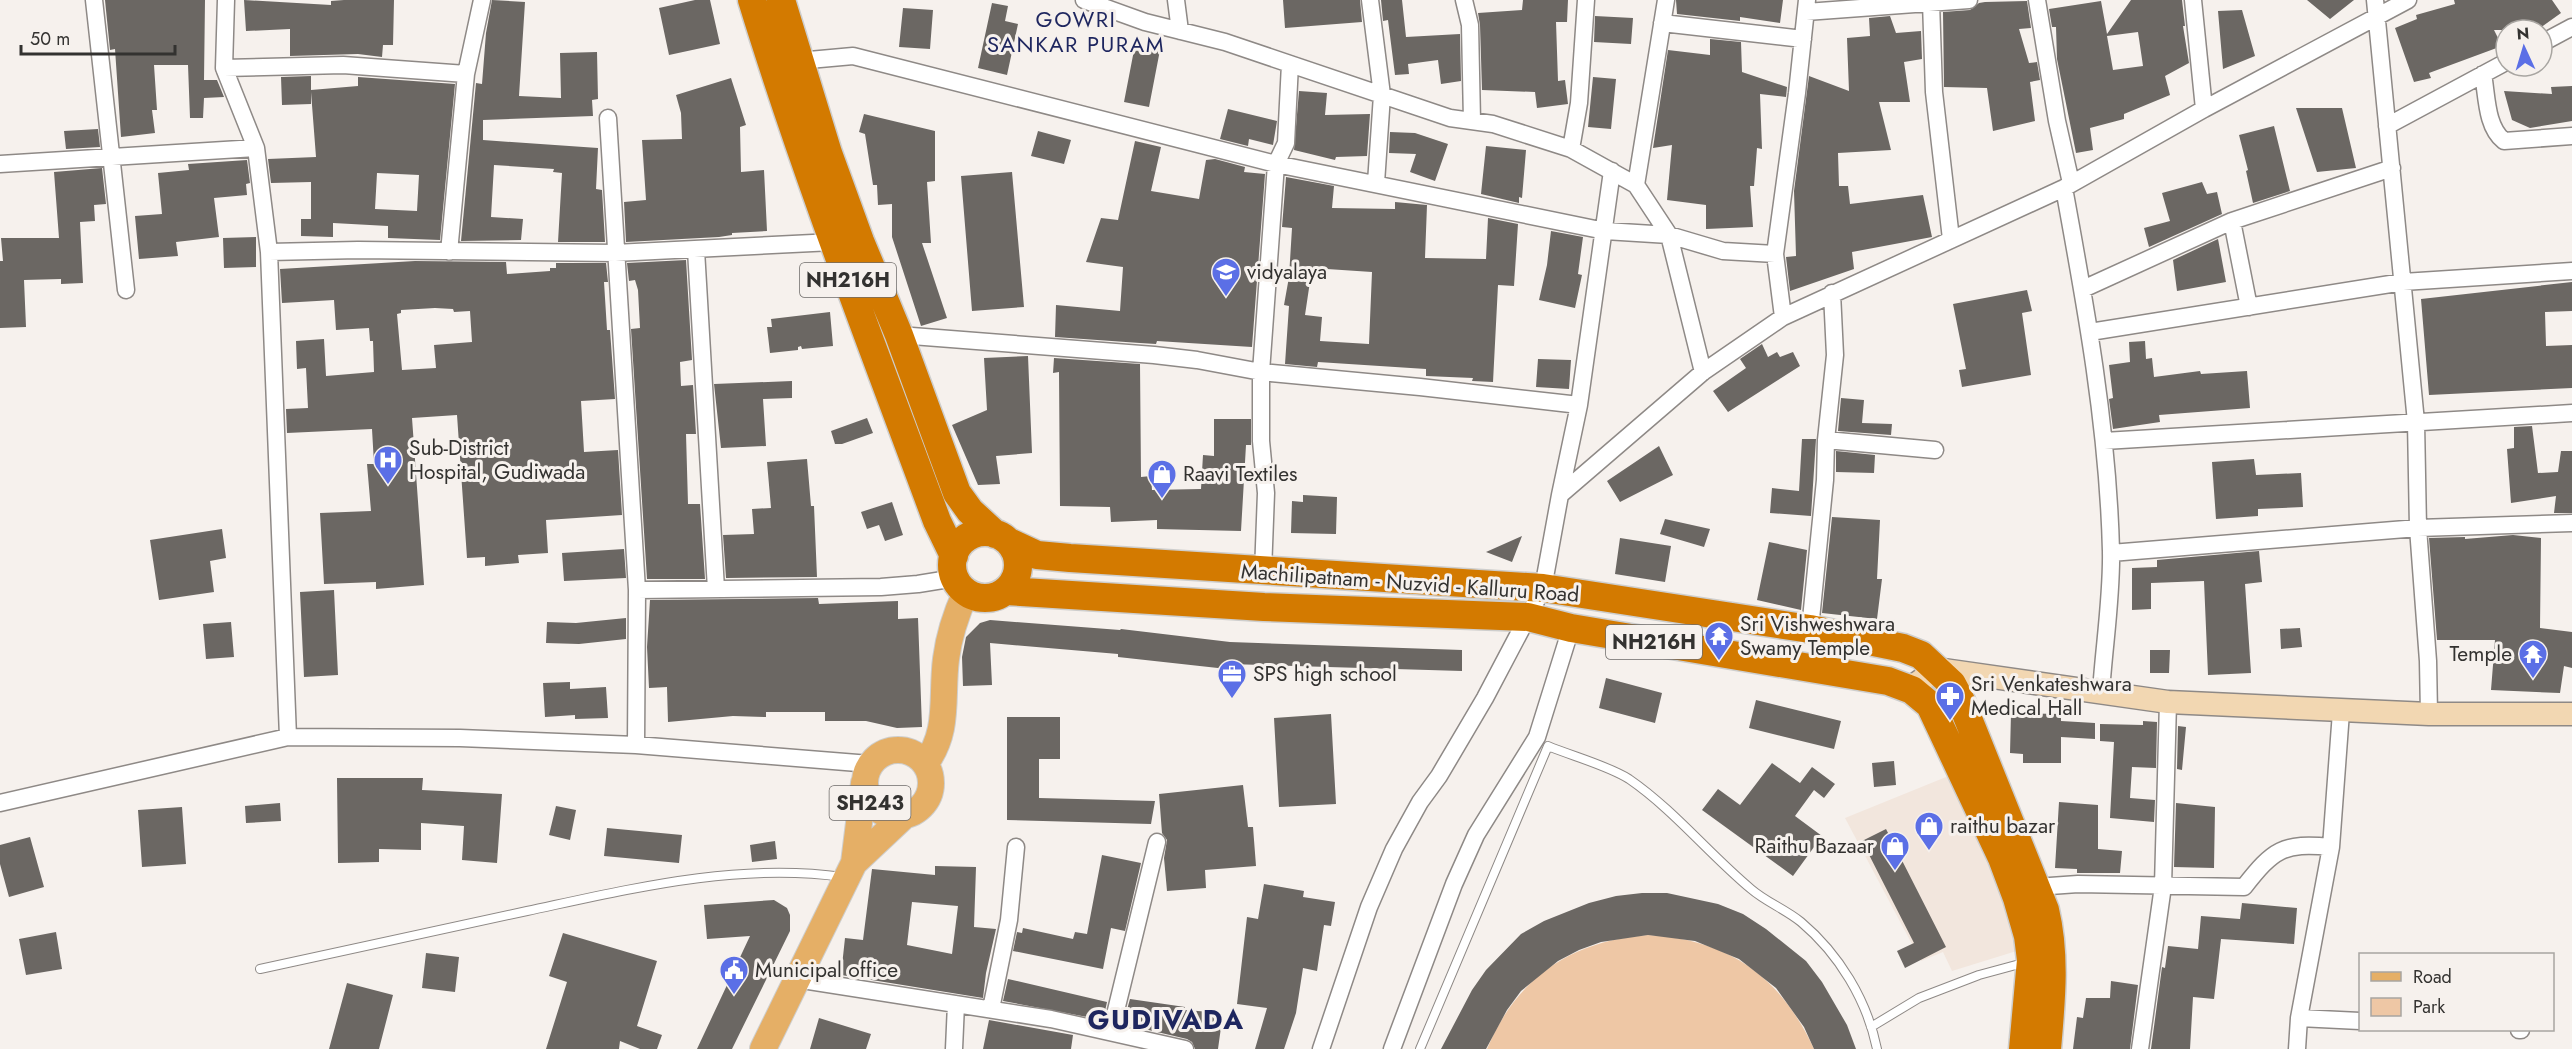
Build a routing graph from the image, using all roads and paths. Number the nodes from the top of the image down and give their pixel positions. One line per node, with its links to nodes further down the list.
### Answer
1 (94, 0): 38 (street)
2 (226, 0): 26 (street)
3 (483, 0): 28 (street)
4 (752, 0): 50 (highway, NH216H)
5 (781, 0): 24 (highway, Machilipatnam - Nuzvid - Kalluru Road / NH216H)
6 (1084, 0): 21 (street)
7 (1176, 0): 21 (street)
8 (1370, 0): 30 (street)
9 (1464, 0): 33 (street)
10 (1586, 0): 37 (street)
11 (1666, 0): 19 (street)
12 (1969, 0): 16 (street)
13 (2037, 0): 45 (street)
14 (2193, 0): 31 (street)
15 (2408, 0): 18 (street)
16 (1931, 2): 17 (street); 49 (street)
17 (1806, 6): 23 (street)
18 (2376, 8): 31 (street); 34 (street)
19 (1662, 23): 23 (street); 44 (street)
20 (2572, 27): 22 (street)
21 (1179, 31): 25 (street)
22 (2554, 37)
23 (1803, 39): 55 (street)
24 (798, 61): 40 (street); 64 (highway, Machilipatnam - Nuzvid - Kalluru Road / NH216H)
25 (1290, 64): 30 (street); 40 (street)
26 (224, 68): 28 (street); 36 (street)
27 (2494, 68): 29 (street)
28 (466, 74): 53 (street)
29 (2483, 74): 34 (street); 35 (street)
30 (1382, 94): 33 (street); 43 (street)
31 (2204, 109): 45 (street)
32 (608, 118): 54 (street)
33 (1472, 121): 37 (street)
34 (2387, 126): 41 (street)
35 (2572, 136)
36 (256, 148): 38 (street); 52 (street)
37 (1571, 149): 42 (street)
38 (112, 157): 39 (street); 59 (street)
39 (0, 164)
40 (1276, 164): 43 (street); 65 (street)
41 (2392, 168): 46 (street); 57 (street)
42 (1611, 171): 44 (street); 47 (street)
43 (1376, 183): 47 (street)
44 (1636, 184): 48 (street)
45 (2067, 185): 49 (street); 58 (street)
46 (2232, 221): 58 (street); 61 (street)
47 (1605, 231): 48 (street); 67 (street)
48 (1669, 235): 55 (street); 66 (street)
49 (1951, 240): 60 (street)
50 (834, 242): 51 (street); 79 (highway, NH216H)
51 (696, 250): 54 (street); 81 (street)
52 (269, 252): 53 (street); 94 (street)
53 (449, 252): 54 (street)
54 (615, 253): 82 (street)
55 (1775, 254): 62 (street)
56 (2572, 271): 57 (street)
57 (2403, 282): 61 (street); 69 (street)
58 (2083, 289): 63 (street)
59 (126, 290)
60 (1832, 293): 62 (street); 70 (street)
61 (2249, 307): 63 (street)
62 (1783, 317): 66 (street)
63 (2090, 332): 71 (street)
64 (899, 335): 65 (street); 76 (highway, Machilipatnam - Nuzvid - Kalluru Road / NH216H)
65 (1262, 372): 67 (street); 78 (street)
66 (1703, 372): 73 (street)
67 (1579, 405): 73 (street)
68 (2572, 413): 69 (street)
69 (2416, 422): 71 (street); 75 (street)
70 (1826, 440): 72 (street); 86 (street)
71 (2104, 441): 77 (street)
72 (1935, 450)
73 (1560, 495): 80 (street)
74 (2572, 523): 75 (street)
75 (2418, 528): 77 (street); 92 (street)
76 (1002, 538): 78 (highway, Machilipatnam - Nuzvid - Kalluru Road / NH216H); 79 (highway); 83 (highway, NH216H)
77 (2111, 552): 89 (street)
78 (1263, 572): 80 (highway, Machilipatnam - Nuzvid - Kalluru Road / NH216H)
79 (958, 575): 81 (street); 83 (highway, NH216H); 96 (main road, SH243)
80 (1543, 588): 84 (street); 86 (highway, Machilipatnam - Nuzvid - Kalluru Road / NH216H)
81 (716, 589): 82 (street)
82 (637, 590): 95 (street)
83 (1006, 591): 84 (highway, Machilipatnam - Nuzvid - Kalluru Road / NH216H)
84 (1528, 617): 85 (highway, Machilipatnam - Nuzvid - Kalluru Road / NH216H); 118 (street)
85 (1571, 628): 88 (highway, Machilipatnam - Nuzvid - Kalluru Road / NH216H); 119 (street)
86 (1810, 629): 87 (highway, Machilipatnam - Nuzvid - Kalluru Road / NH216H)
87 (1937, 669): 88 (street); 89 (street); 105 (highway, Machilipatnam - Nuzvid - Kalluru Road / NH216H)
88 (1909, 689): 106 (highway, Machilipatnam - Nuzvid - Kalluru Road / NH216H)
89 (2101, 692): 90 (street)
90 (2168, 702): 91 (street); 104 (street)
91 (2341, 712): 92 (street); 102 (street)
92 (2429, 714): 93 (street)
93 (2572, 714)
94 (288, 737): 95 (street); 98 (street)
95 (636, 745): 97 (street)
96 (925, 764): 97 (main road, SH243); 99 (main road, SH243)
97 (867, 774): 99 (main road, SH243); 103 (main road, SH243)
98 (0, 803)
99 (904, 816): 103 (main road, SH243)
100 (1157, 842): 114 (street)
101 (1016, 847): 110 (street)
102 (2331, 847): 104 (street); 111 (street)
103 (850, 870): 107 (lane); 108 (main road, SH243)
104 (2163, 886): 105 (street); 124 (street)
105 (2036, 887): 123 (highway, Machilipatnam - Nuzvid - Kalluru Road / NH216H)
106 (2031, 960): 113 (lane); 122 (highway, Machilipatnam - Nuzvid - Kalluru Road / NH216H)
107 (260, 969)
108 (796, 979): 109 (street); 115 (main road, SH243)
109 (956, 1004): 110 (street); 116 (street)
110 (991, 1010): 114 (street)
111 (2298, 1018): 112 (street); 125 (street)
112 (2359, 1021)
113 (1871, 1027): 120 (lane); 121 (lane)
114 (1111, 1032): 117 (street)
115 (762, 1049)
116 (954, 1049)
117 (1185, 1049)
118 (1321, 1049)
119 (1392, 1049)
120 (1420, 1049)
121 (1877, 1049)
122 (2023, 1049)
123 (2047, 1049)
124 (2140, 1049)
125 (2297, 1049)

